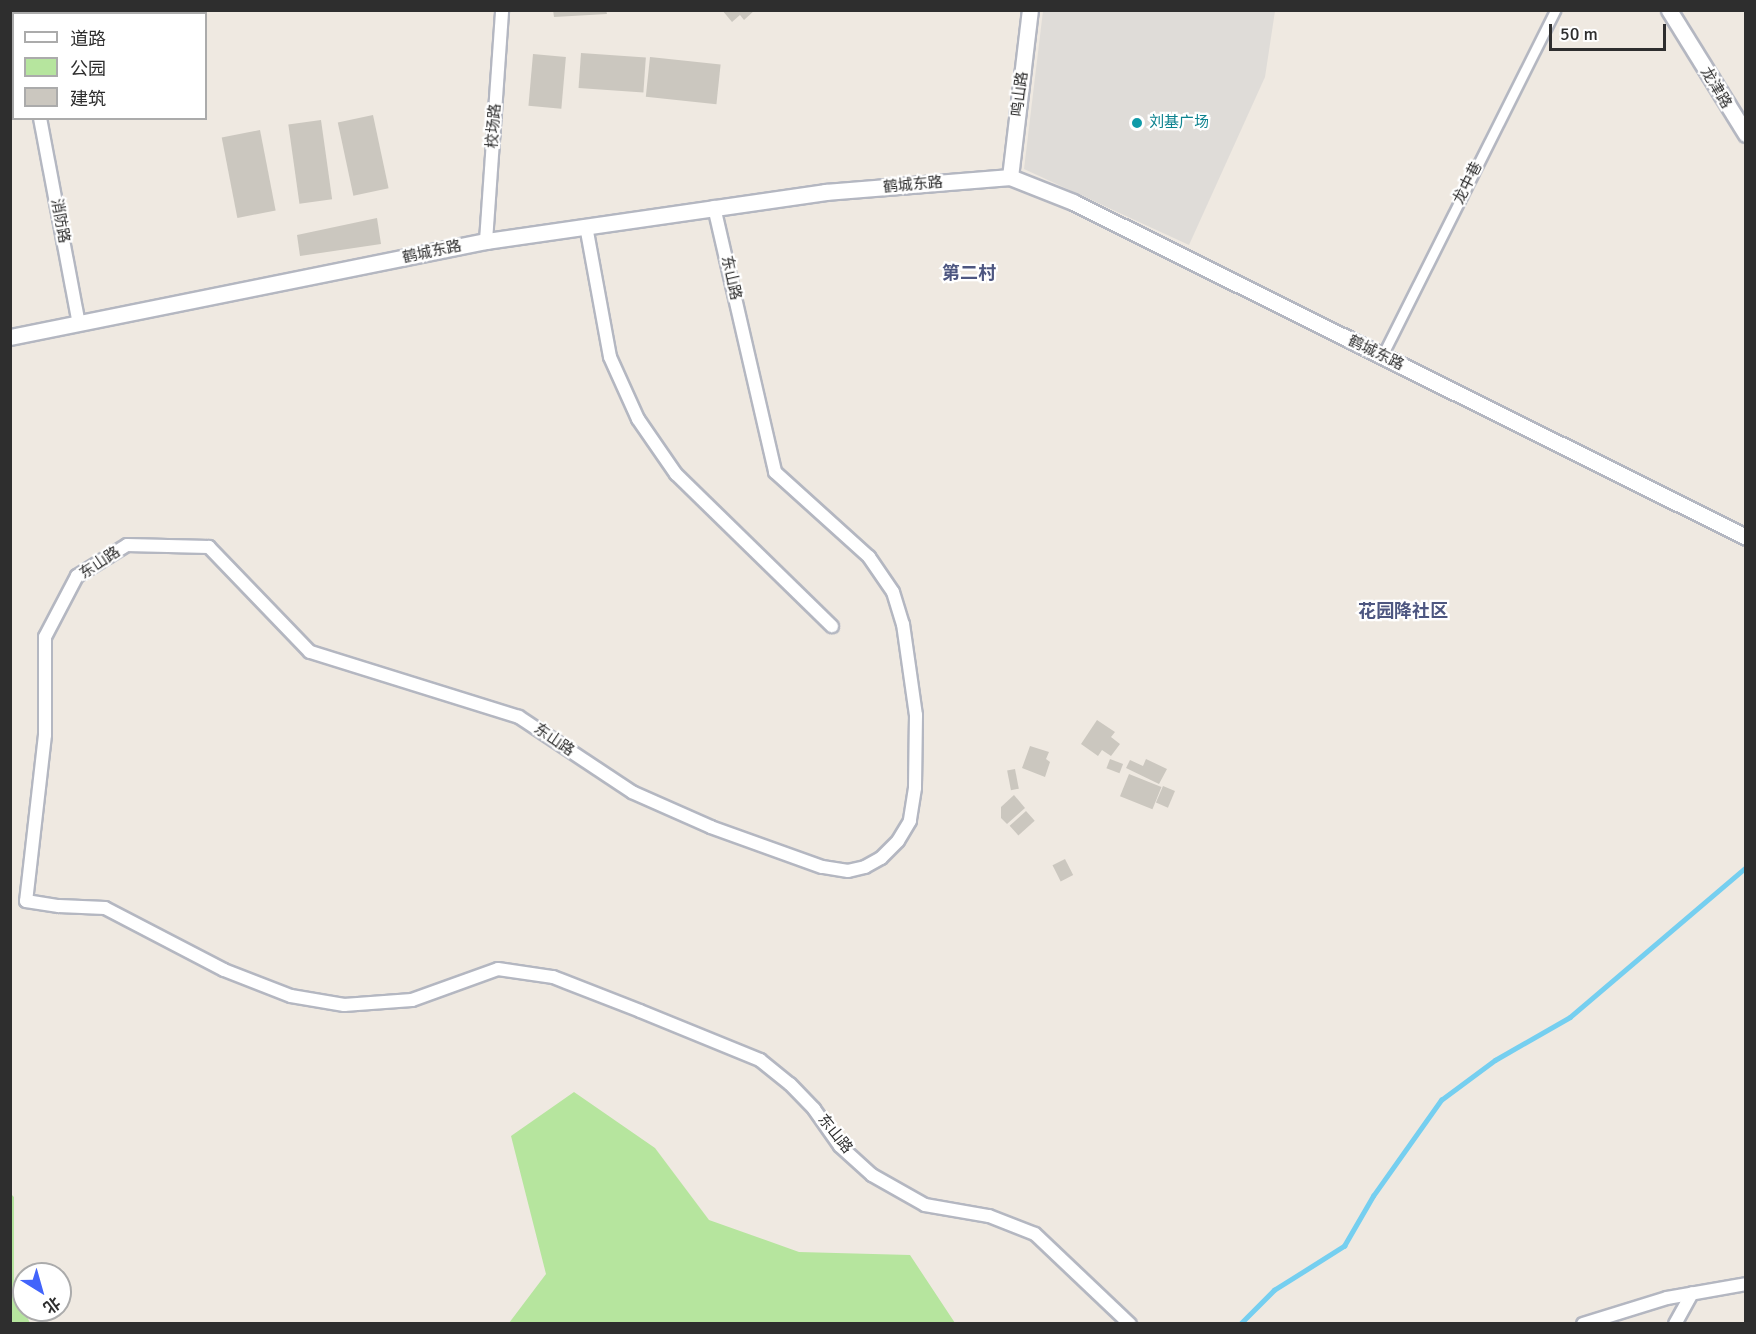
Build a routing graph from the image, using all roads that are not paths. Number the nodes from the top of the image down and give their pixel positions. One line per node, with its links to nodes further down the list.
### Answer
1 (502, 10): 10 (street, 校场路)
2 (1030, 10): 7 (street, 鸣山路)
3 (1555, 10): 13 (street, 龙中巷)
4 (1669, 10): 6 (street, 龙津路)
5 (40, 120): 11 (street, 消防路)
6 (1746, 134)
7 (1010, 177): 8 (street, 鹤城东路); 13 (street, 鹤城东路)
8 (714, 207): 9 (street, 鹤城东路); 18 (street, 东山路)
9 (586, 226): 10 (street, 鹤城东路); 15 (street)
10 (486, 241): 11 (street, 鹤城东路)
11 (80, 324): 12 (street, 鹤城东路)
12 (10, 337)
13 (1382, 356): 14 (street, 鹤城东路)
14 (1746, 537)
15 (832, 626)
16 (1746, 1284): 17 (street)
17 (1692, 1293): 19 (street); 20 (street)
18 (1130, 1323)
19 (1583, 1323)
20 (1675, 1323)

